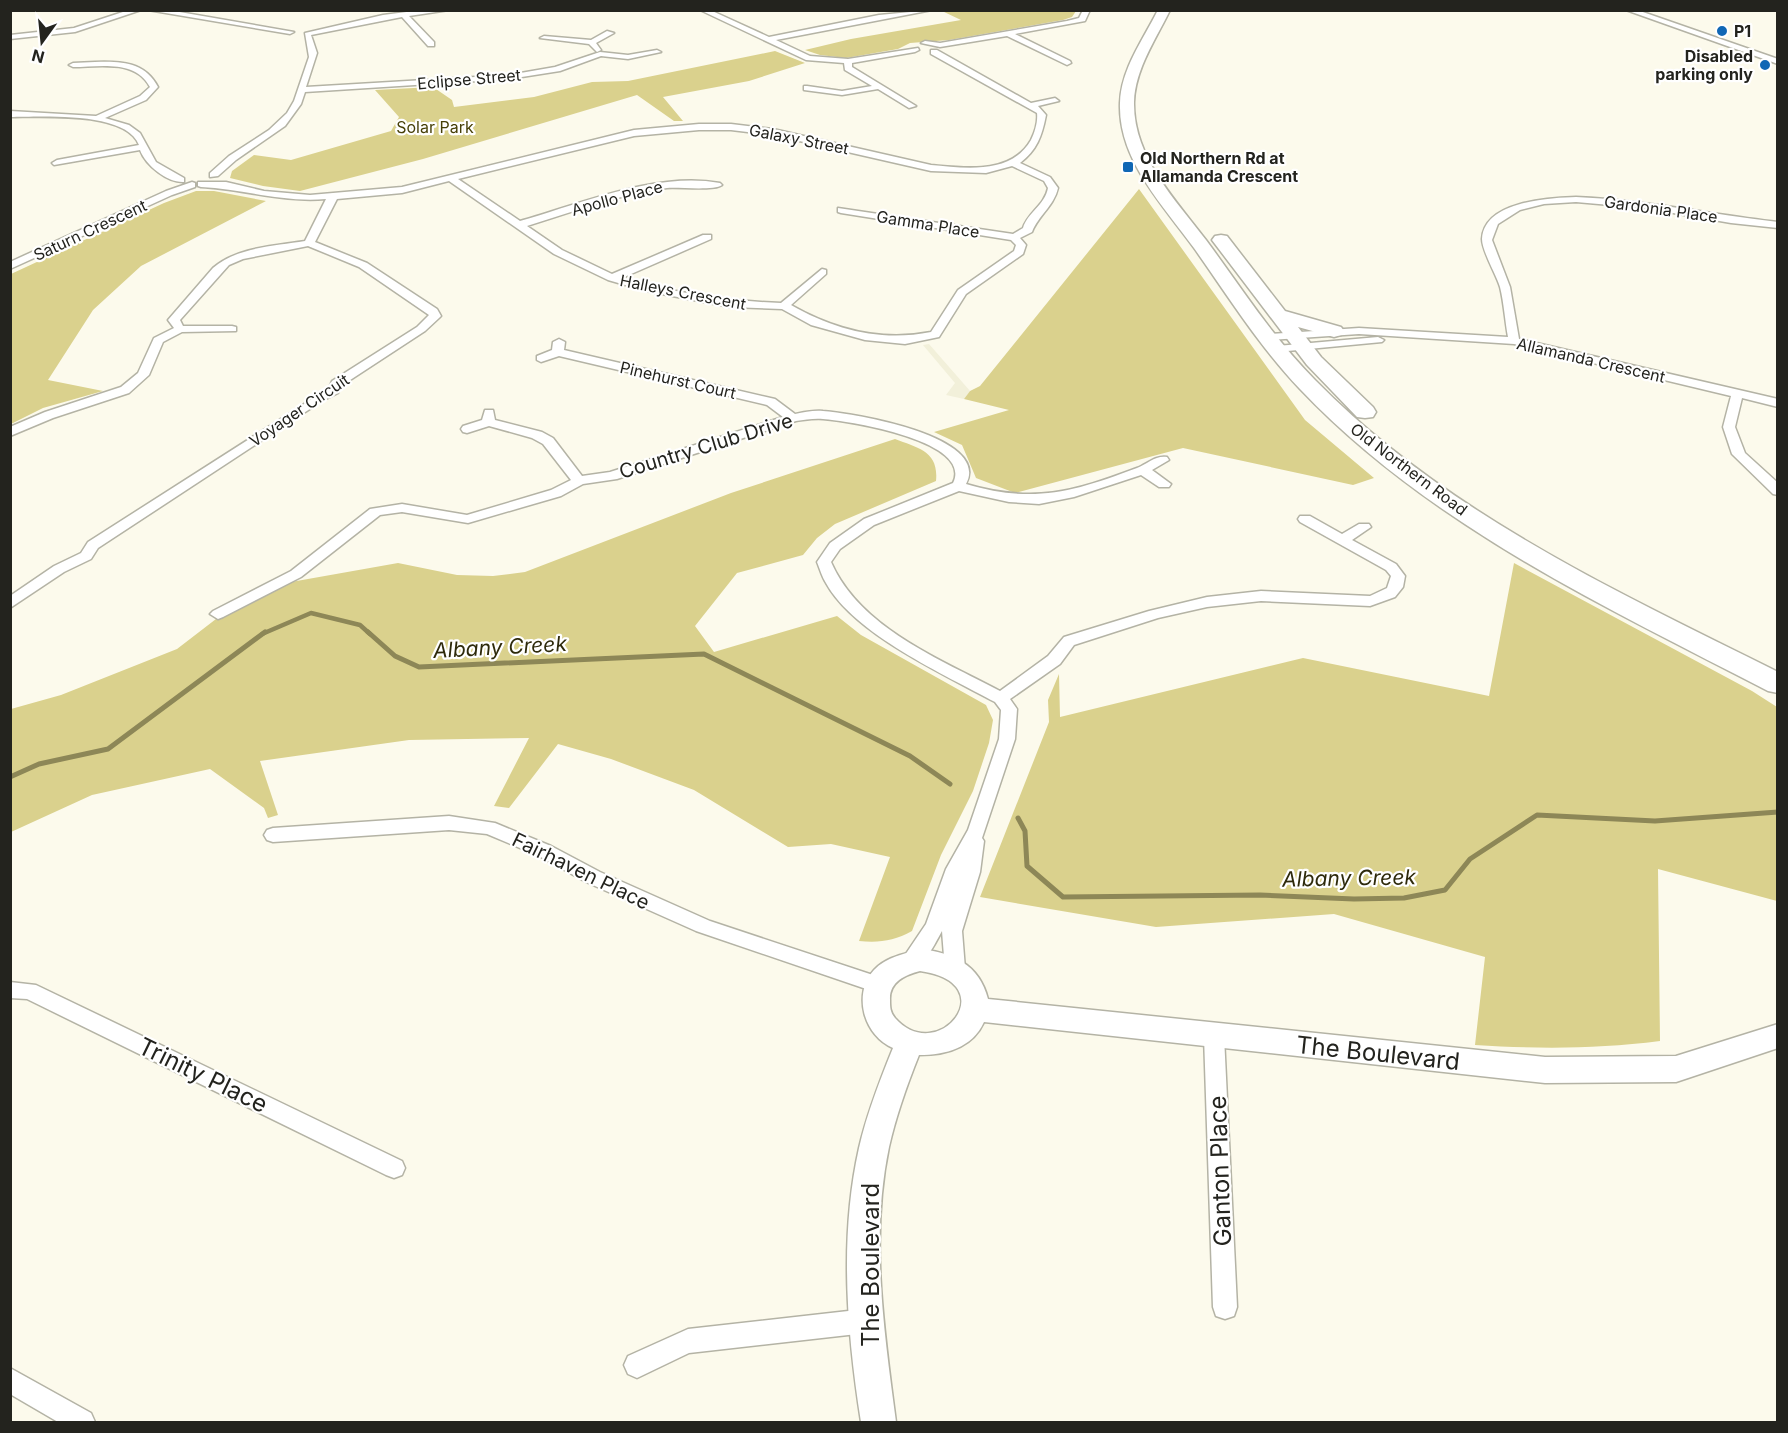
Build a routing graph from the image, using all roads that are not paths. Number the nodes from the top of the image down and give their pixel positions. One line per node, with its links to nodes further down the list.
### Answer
1 (138, 10): 19 (street)
2 (151, 10): 12 (street)
3 (169, 10): 12 (street)
4 (446, 10): 13 (street)
5 (703, 10): 22 (street)
6 (868, 10): 14 (street)
7 (929, 10): 14 (street)
8 (1087, 10): 18 (street)
9 (1164, 10): 67 (highway, Old Northern Road)
10 (1179, 10): 15 (highway)
11 (1629, 10): 30 (street)
12 (180, 14): 16 (street)
13 (403, 14): 16 (street); 24 (street)
14 (879, 16): 22 (street)
15 (1172, 25)
16 (311, 32): 26 (street)
17 (610, 33): 23 (street)
18 (1007, 33): 25 (street); 31 (street)
19 (10, 38)
20 (299, 38): 26 (street)
21 (544, 38): 23 (street)
22 (767, 40): 29 (street)
23 (592, 42): 28 (street)
24 (430, 44)
25 (937, 49): 29 (street); 37 (street)
26 (315, 50): 35 (street, Saturn Crescent)
27 (657, 52): 28 (street)
28 (600, 54): 35 (street, Eclipse Street)
29 (848, 61): 33 (street)
30 (1778, 62)
31 (1067, 63)
32 (73, 65): 40 (street)
33 (878, 87): 34 (street); 38 (street)
34 (807, 88)
35 (301, 90): 44 (street, Saturn Crescent)
36 (1055, 101): 37 (street)
37 (1032, 105): 43 (street)
38 (912, 106)
39 (10, 114): 40 (street)
40 (95, 119): 41 (street)
41 (144, 147): 42 (street); 46 (street)
42 (57, 163)
43 (1013, 163): 47 (street, Galaxy Street); 56 (street)
44 (222, 166): 45 (street, Saturn Crescent); 46 (street, Saturn Crescent)
45 (213, 177): 46 (street); 48 (street, Galaxy Street)
46 (191, 179): 48 (street, Galaxy Street); 58 (street, Saturn Crescent)
47 (452, 179): 50 (street, Galaxy Street); 53 (street, Halleys Crescent)
48 (226, 185): 50 (street, Galaxy Street)
49 (717, 185): 53 (street, Apollo Place)
50 (332, 198): 57 (street)
51 (841, 210): 56 (street, Gamma Place)
52 (1208, 224): 62 (highway, Old Northern Road)
53 (519, 225): 60 (street, Halleys Crescent)
54 (1778, 225): 66 (street, Gardonia Place)
55 (707, 237): 60 (street)
56 (1014, 237): 61 (street, Halleys Crescent)
57 (309, 243): 63 (street); 84 (street, Voyager Circuit)
58 (10, 266)
59 (822, 272): 61 (street)
60 (612, 278): 61 (street, Halleys Crescent)
61 (784, 306)
62 (1279, 315): 65 (highway); 67 (highway, Old Northern Road)
63 (180, 329): 64 (street); 74 (street)
64 (232, 329)
65 (1337, 338): 66 (street, Allamanda Crescent); 67 (street, Allamanda Crescent); 69 (highway)
66 (1514, 340): 70 (street, Allamanda Crescent)
67 (1286, 342): 69 (highway, Old Northern Road); 87 (highway, Old Northern Road)
68 (541, 358): 72 (street, Pinehurst Court)
69 (1324, 372): 86 (highway, Old Northern Road)
70 (1737, 394): 71 (street, Allamanda Crescent); 80 (street)
71 (1778, 403)
72 (793, 418): 77 (street, Country Club Drive); 79 (street, Country Club Drive)
73 (467, 429): 77 (street)
74 (10, 432)
75 (1162, 460): 76 (street)
76 (1143, 470): 78 (street); 79 (street)
77 (579, 481): 85 (street, Country Club Drive)
78 (1164, 484)
79 (958, 486): 88 (street)
80 (1778, 490)
81 (1305, 519): 83 (street)
82 (1364, 527): 83 (street)
83 (1342, 540): 88 (street)
84 (10, 603)
85 (218, 614)
86 (1778, 662)
87 (1778, 684)
88 (1001, 698): 89 (street)
89 (976, 831): 91 (street); 92 (street)
90 (273, 835): 93 (street, Fairhaven Place)
91 (911, 961): 92 (street); 93 (street)
92 (955, 969): 95 (street)
93 (878, 985): 98 (street)
94 (10, 990): 99 (street, Trinity Place)
95 (974, 1009): 96 (street, The Boulevard); 98 (street)
96 (1214, 1036): 97 (street, The Boulevard); 100 (street, Ganton Place)
97 (1778, 1036)
98 (910, 1042): 101 (street, The Boulevard)
99 (394, 1168)
100 (1225, 1307)
101 (866, 1321): 102 (street); 105 (street, The Boulevard)
102 (637, 1365)
103 (10, 1380): 104 (street)
104 (82, 1422)
105 (878, 1422)

